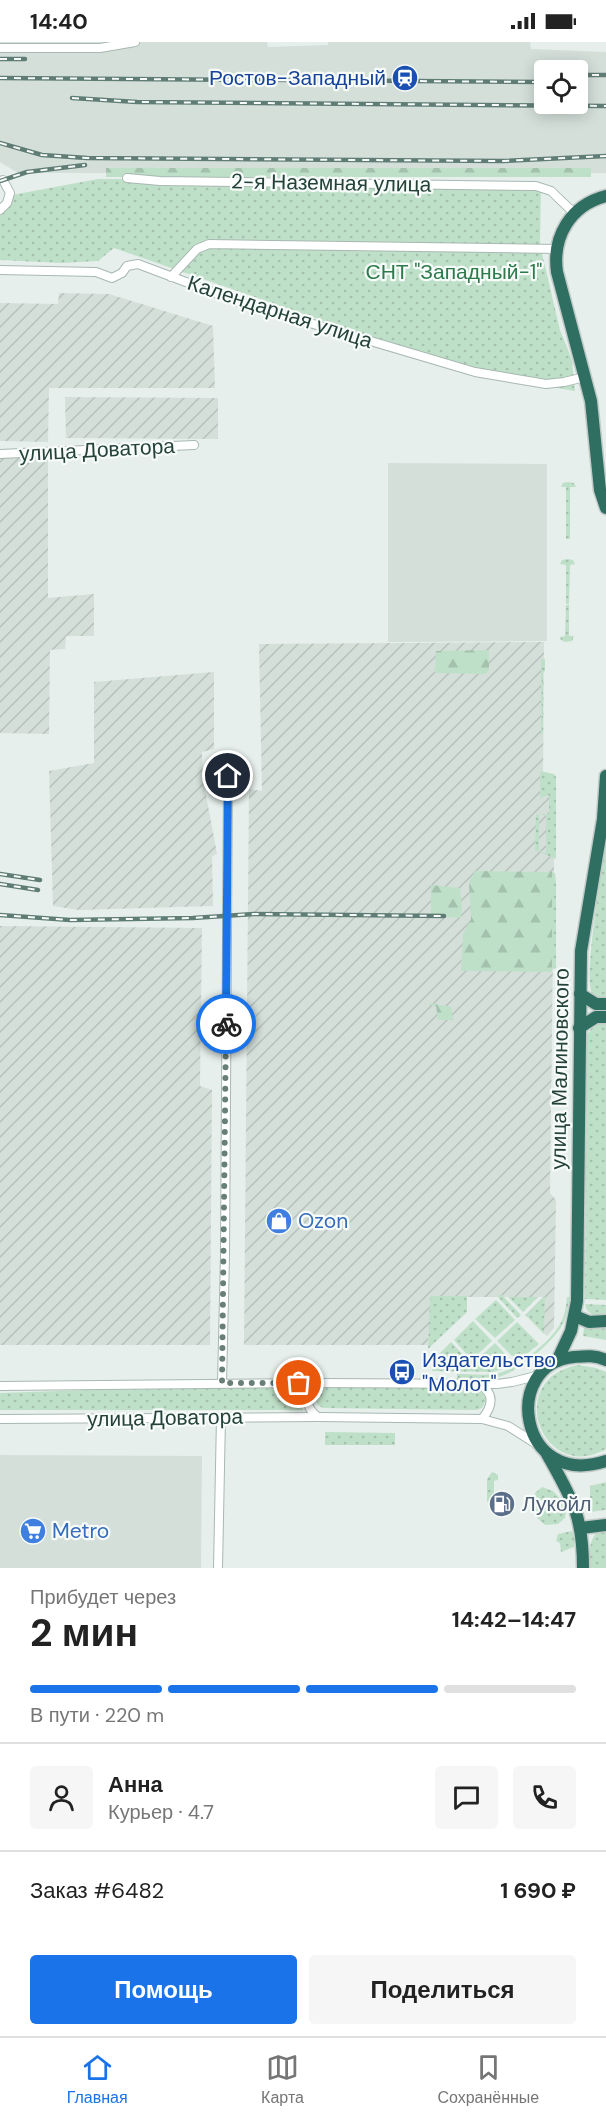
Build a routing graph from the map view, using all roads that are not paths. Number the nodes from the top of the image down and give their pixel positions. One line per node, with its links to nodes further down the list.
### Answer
1 (135, 42): 2 (street)
2 (0, 48)
3 (127, 178): 7 (street, 2-я Наземная улица)
4 (3, 180): 6 (street)
5 (606, 196): 7 (highway)
6 (0, 210)
7 (574, 213): 8 (highway)
8 (557, 249): 10 (street); 11 (highway)
9 (0, 270): 10 (street, Календарная улица)
10 (171, 277): 11 (street, Календарная улица)
11 (585, 377): 14 (highway)
12 (194, 445): 13 (street, улица Доватора)
13 (0, 454)
14 (606, 508)
15 (228, 776): 26 (street, улица Доватора)
16 (606, 776): 17 (highway, улица Малиновского)
17 (580, 994): 18 (highway); 20 (highway, улица Малиновского)
18 (606, 1004)
19 (606, 1017): 20 (highway)
20 (579, 1028): 21 (highway, улица Малиновского)
21 (575, 1316): 22 (highway); 24 (highway, улица Малиновского)
22 (606, 1321)
23 (606, 1360): 24 (highway)
24 (557, 1361): 25 (highway)
25 (541, 1374): 28 (street, улица Доватора); 34 (highway)
26 (222, 1383): 27 (street, улица Доватора); 29 (street, улица Доватора)
27 (318, 1383): 28 (street, улица Доватора); 31 (street)
28 (478, 1384): 33 (street)
29 (0, 1386)
30 (221, 1417): 31 (street, улица Доватора); 32 (street, улица Доватора); 38 (street)
31 (318, 1417): 33 (street, улица Доватора)
32 (0, 1419)
33 (482, 1419): 34 (street, улица Доватора)
34 (543, 1449): 35 (highway); 37 (highway)
35 (606, 1461)
36 (606, 1525): 37 (highway)
37 (581, 1528): 39 (highway)
38 (218, 1568)
39 (583, 1568)

